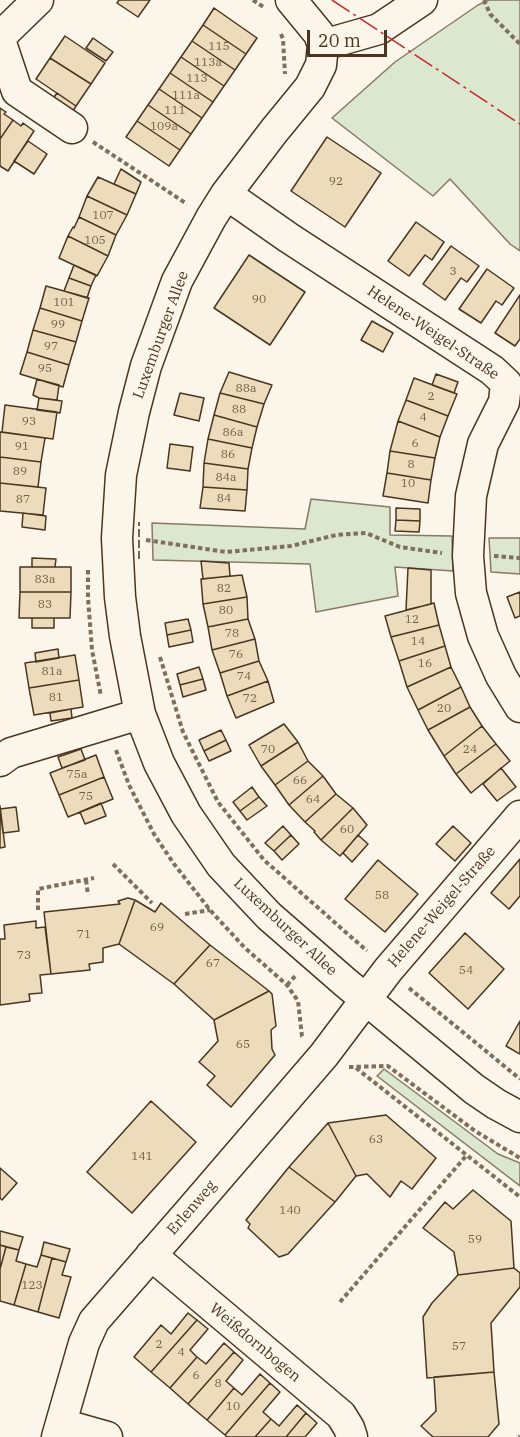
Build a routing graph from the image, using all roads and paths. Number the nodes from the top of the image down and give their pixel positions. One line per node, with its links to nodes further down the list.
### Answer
1 (38, 0): 5 (street)
2 (291, 0): 8 (street)
3 (422, 0): 8 (street)
4 (484, 0): 7 (path)
5 (0, 38): 10 (street)
6 (283, 39): 9 (path)
7 (520, 44)
8 (323, 45): 11 (street, Luxemburger Allee)
9 (285, 77)
10 (72, 128): 12 (path)
11 (226, 194): 14 (street, Helene-Weigel-Straße); 18 (street, Luxemburger Allee)
12 (194, 196)
13 (146, 529): 14 (path)
14 (468, 556): 17 (street, Helene-Weigel-Straße)
15 (88, 568): 19 (path)
16 (159, 655): 30 (path)
17 (520, 707)
18 (140, 714): 19 (street); 31 (street, Luxemburger Allee)
19 (107, 726): 20 (street); 28 (path)
20 (0, 760)
21 (520, 816): 30 (street, Helene-Weigel-Straße)
22 (113, 864): 26 (path)
23 (94, 878): 24 (path)
24 (86, 880): 25 (path); 27 (path)
25 (87, 895)
26 (152, 903)
27 (38, 910)
28 (210, 910): 29 (path); 32 (path)
29 (185, 914)
30 (388, 970): 31 (street, Helene-Weigel-Straße); 34 (path)
31 (366, 999): 32 (street, Erlenweg); 35 (street, Luxemburger Allee)
32 (324, 1054): 33 (path); 39 (street, Erlenweg)
33 (356, 1068): 36 (path); 37 (path)
34 (520, 1079)
35 (520, 1117)
36 (466, 1156): 38 (path); 40 (path)
37 (520, 1158)
38 (520, 1197)
39 (151, 1255): 41 (street, Erlenweg); 43 (street, Weißdornbogen)
40 (340, 1302)
41 (59, 1430): 42 (street)
42 (107, 1437)
43 (352, 1437)

